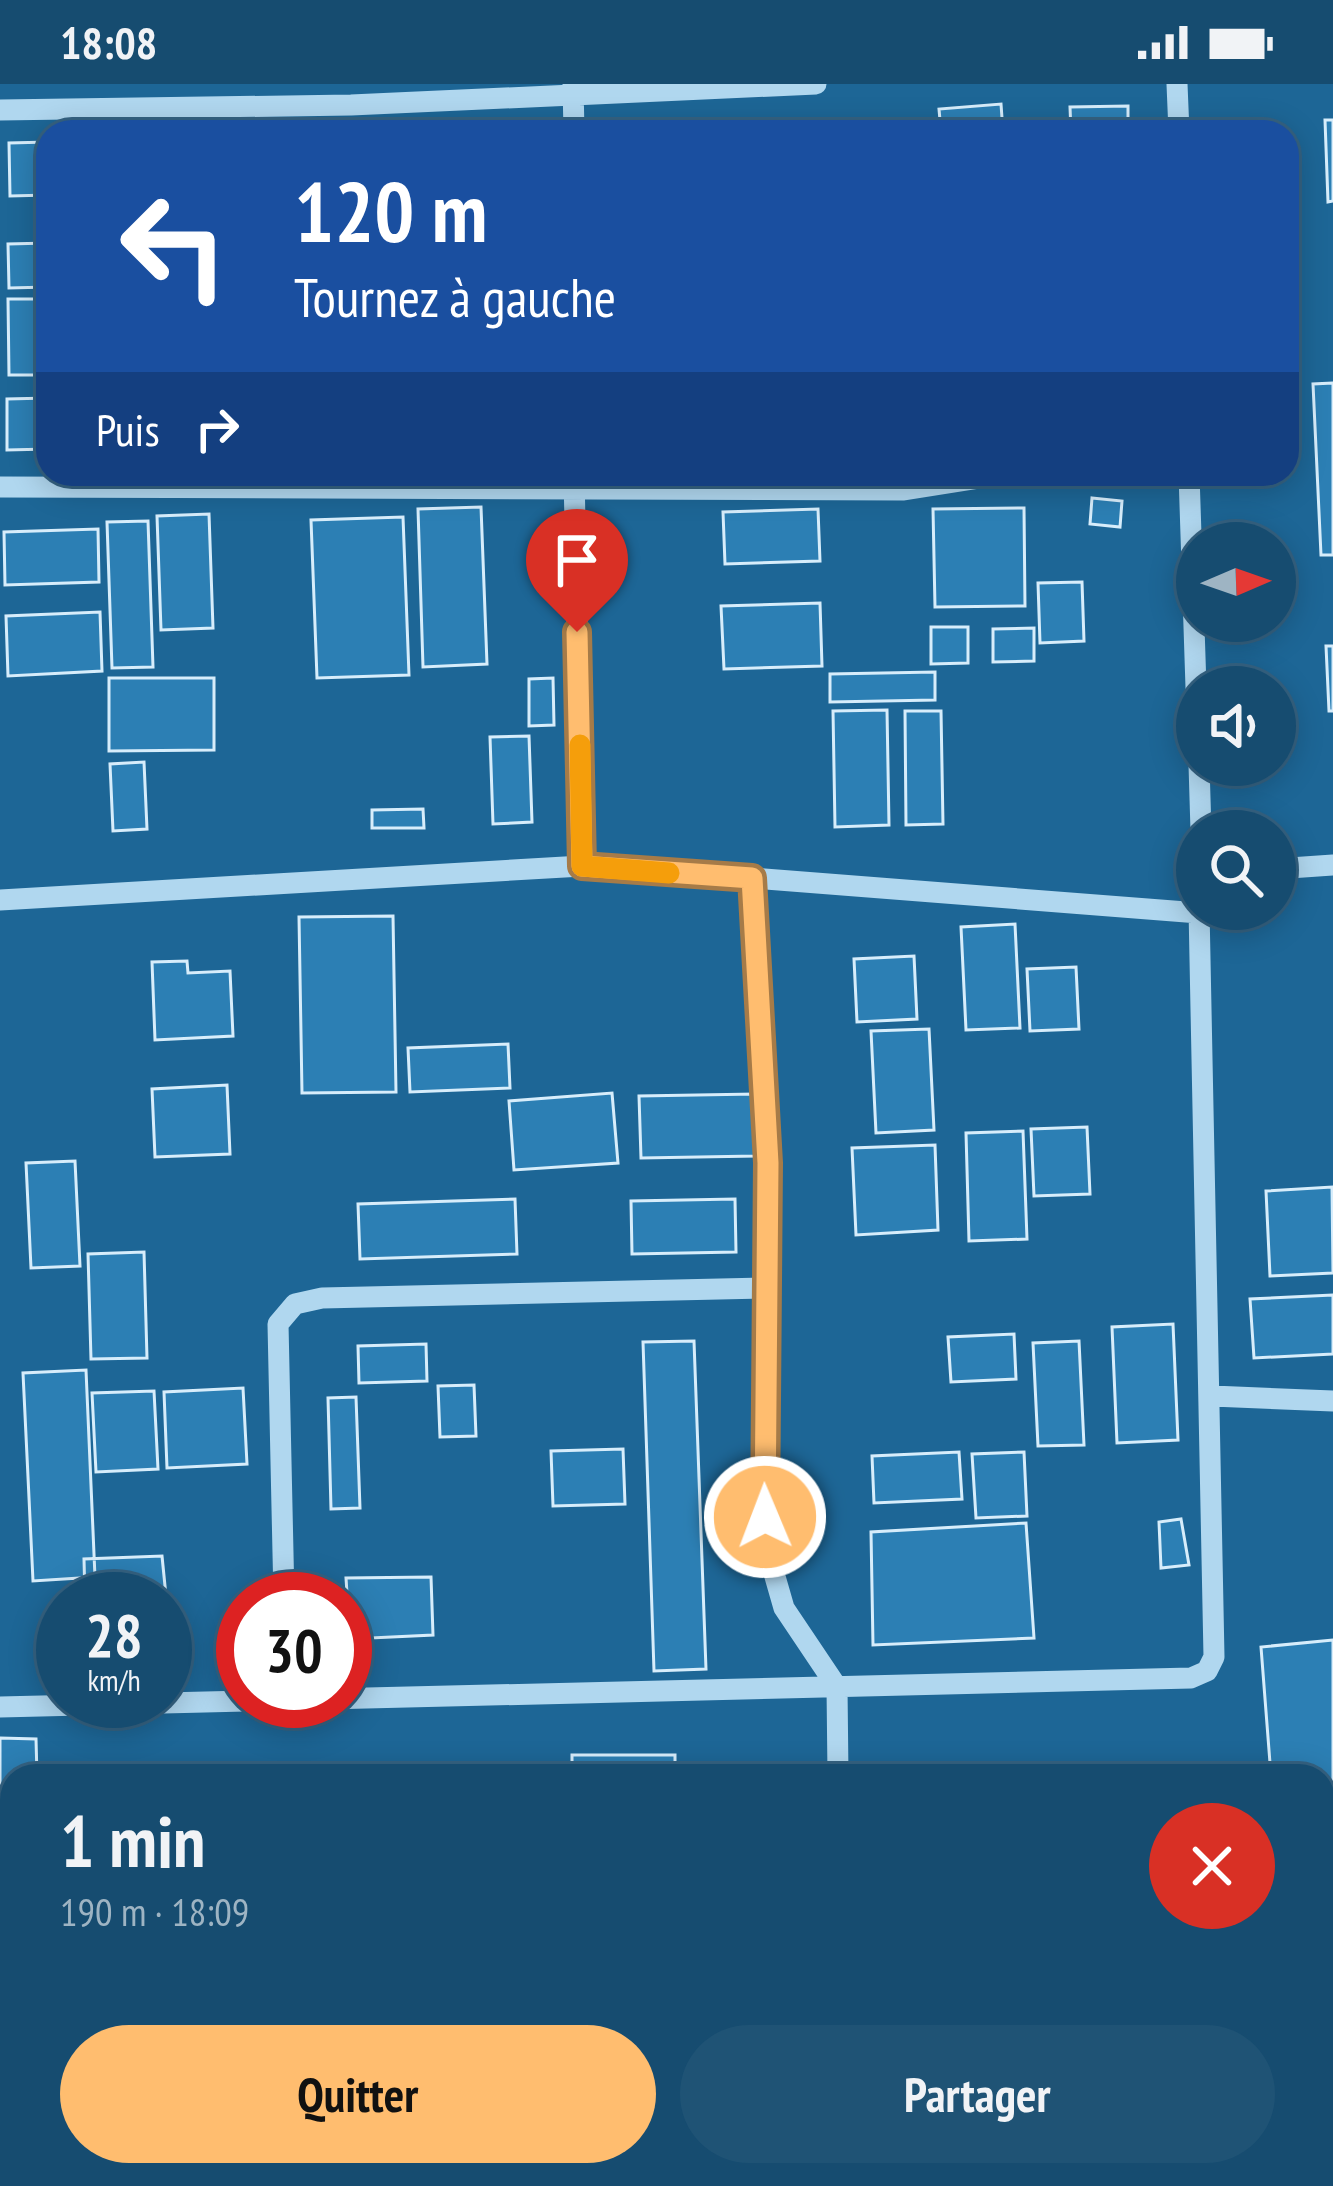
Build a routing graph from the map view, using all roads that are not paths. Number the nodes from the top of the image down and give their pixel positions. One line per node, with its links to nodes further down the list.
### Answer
1 (816, 84): 3 (street)
2 (1177, 84): 5 (street)
3 (574, 91): 4 (street)
4 (0, 110)
5 (1178, 120)
6 (115, 486): 11 (street)
7 (574, 486): 14 (street)
8 (739, 486): 9 (street)
9 (929, 486)
10 (1189, 486): 12 (street)
11 (0, 487)
12 (1195, 666)
13 (1333, 865): 15 (street)
14 (582, 866): 16 (street); 17 (street)
15 (1296, 868)
16 (752, 878): 18 (street); 20 (street)
17 (0, 900)
18 (1176, 909)
19 (1200, 930): 21 (street)
20 (767, 1288): 23 (street); 24 (street)
21 (1212, 1396): 22 (street); 24 (street)
22 (1333, 1401)
23 (283, 1572)
24 (837, 1687): 25 (street); 28 (street)
25 (372, 1700)
26 (216, 1703): 27 (street)
27 (0, 1707)
28 (838, 1764)

